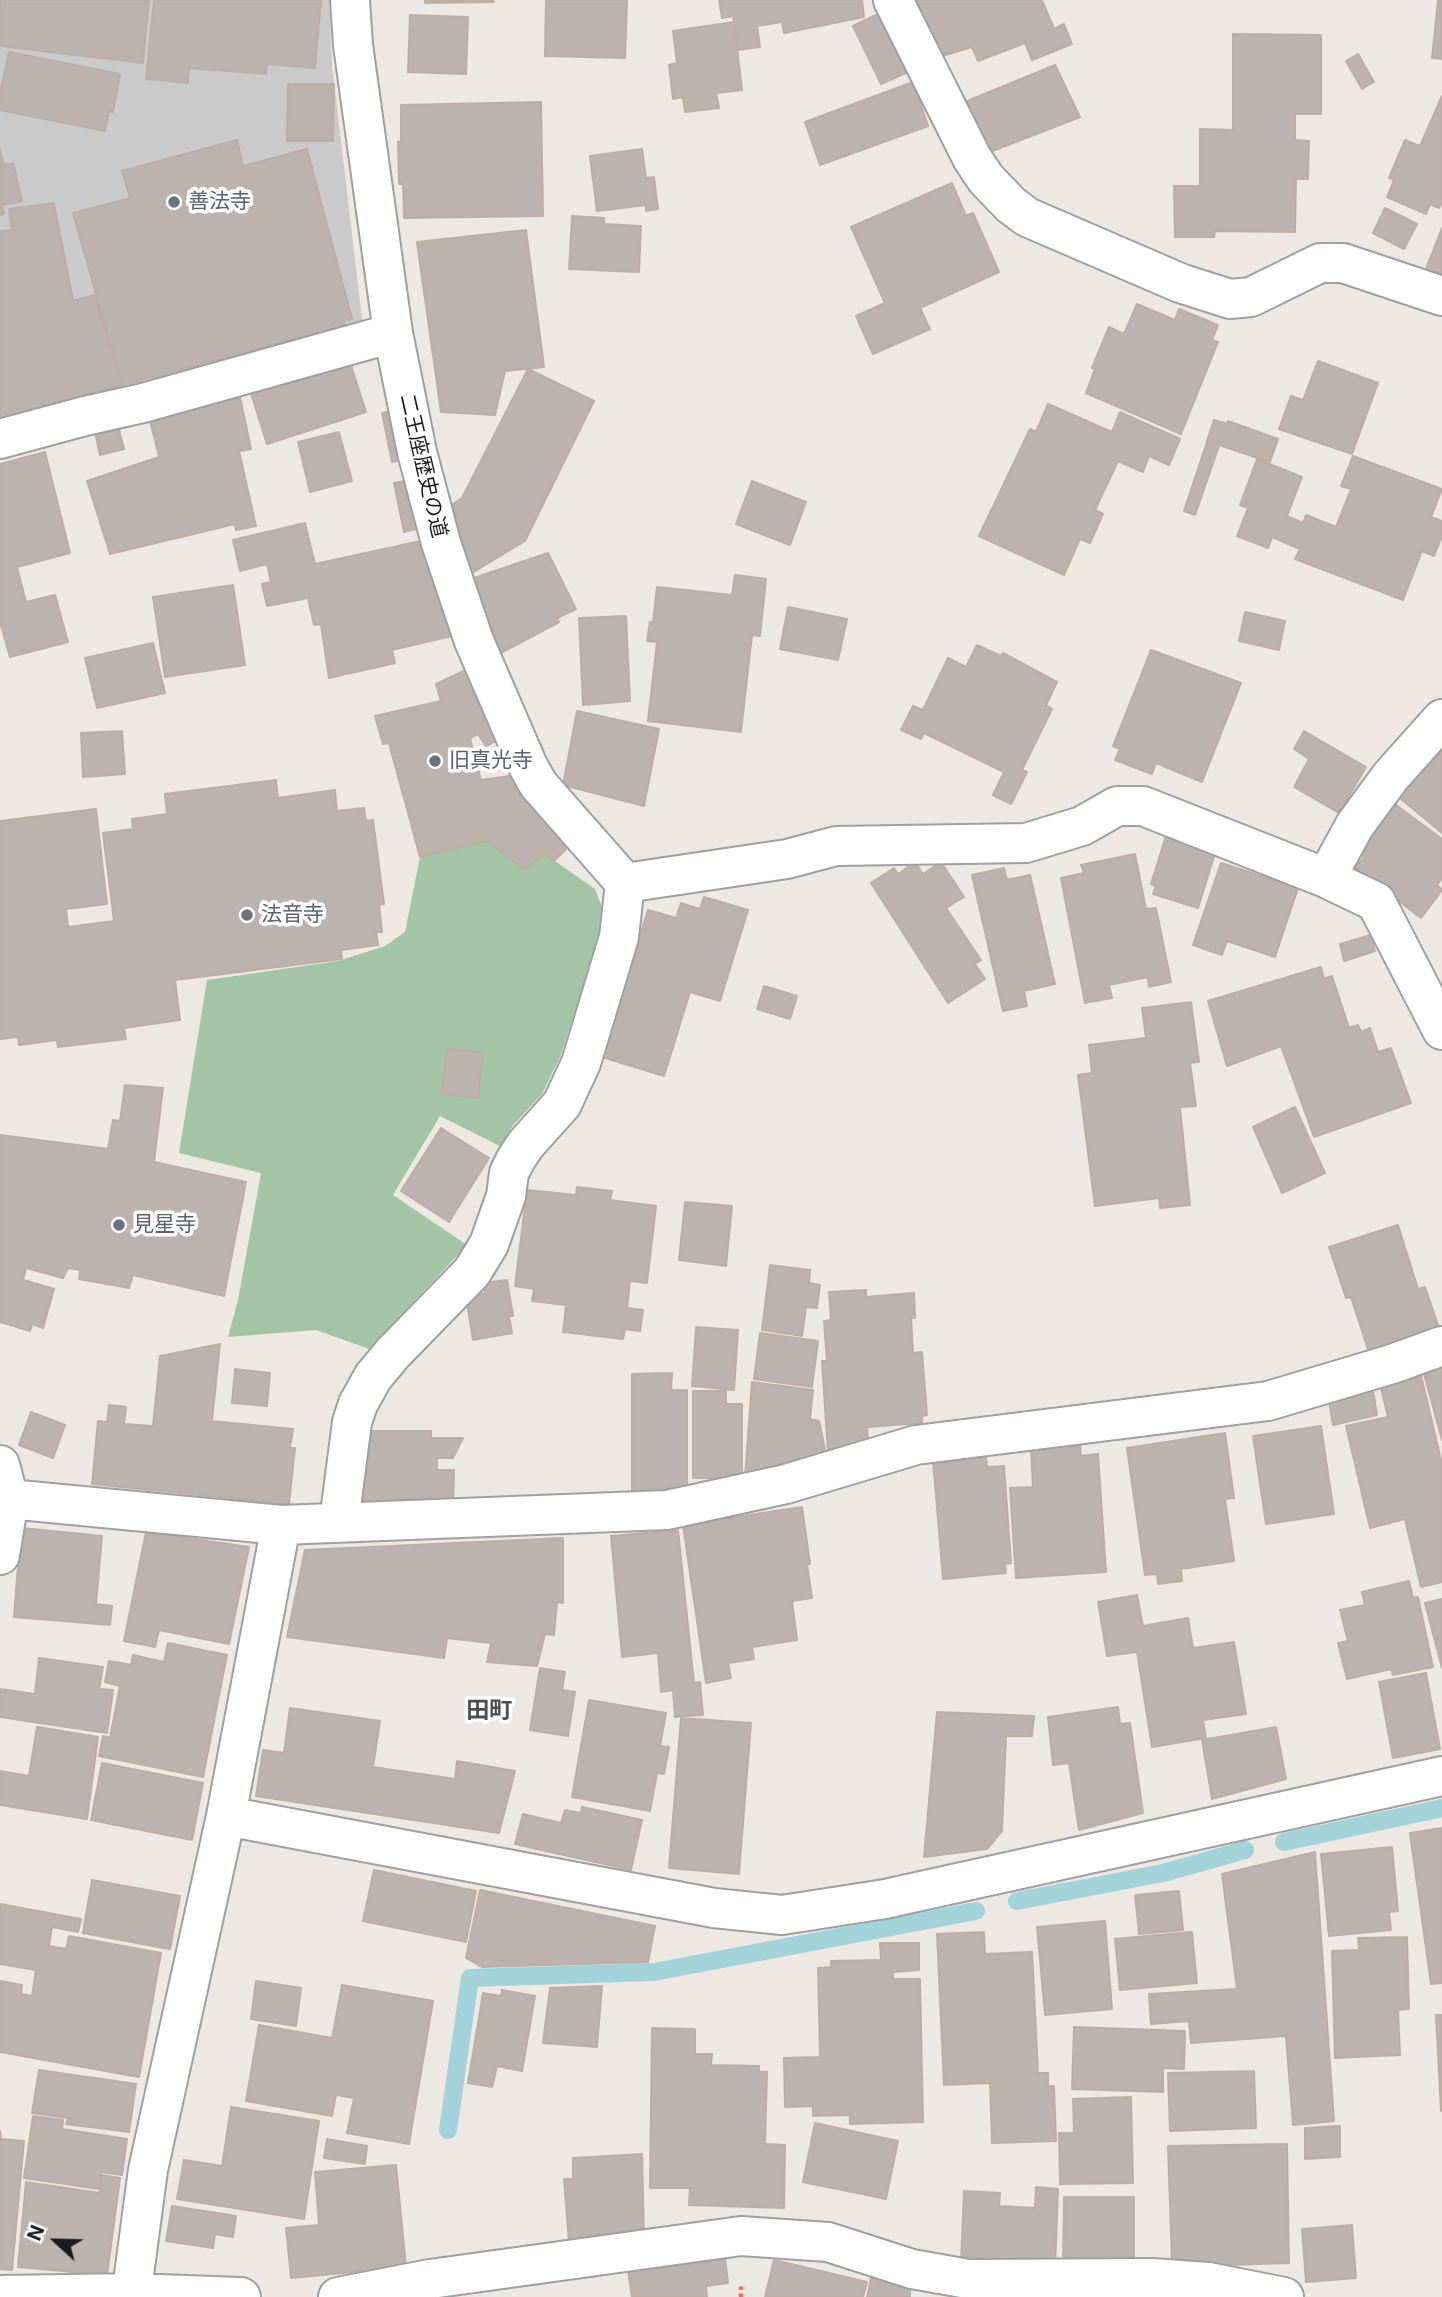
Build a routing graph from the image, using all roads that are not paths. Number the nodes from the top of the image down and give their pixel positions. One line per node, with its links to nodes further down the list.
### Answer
1 (350, 0): 4 (street, 二王座歴史の道)
2 (893, 0): 3 (street)
3 (1442, 296)
4 (393, 333): 5 (street); 8 (street, 二王座歴史の道)
5 (0, 439)
6 (1442, 719): 7 (street)
7 (1326, 878): 8 (street); 9 (street)
8 (625, 883): 12 (street)
9 (1442, 1030)
10 (1442, 1346): 12 (street)
11 (4, 1482): 13 (street); 14 (street)
12 (339, 1522): 13 (street)
13 (281, 1525): 16 (street)
14 (0, 1555)
15 (1442, 1776): 16 (street)
16 (226, 1816): 18 (street)
17 (0, 2295): 18 (street)
18 (132, 2295): 19 (street)
19 (241, 2297)
20 (338, 2297): 21 (street)
21 (1284, 2297)

